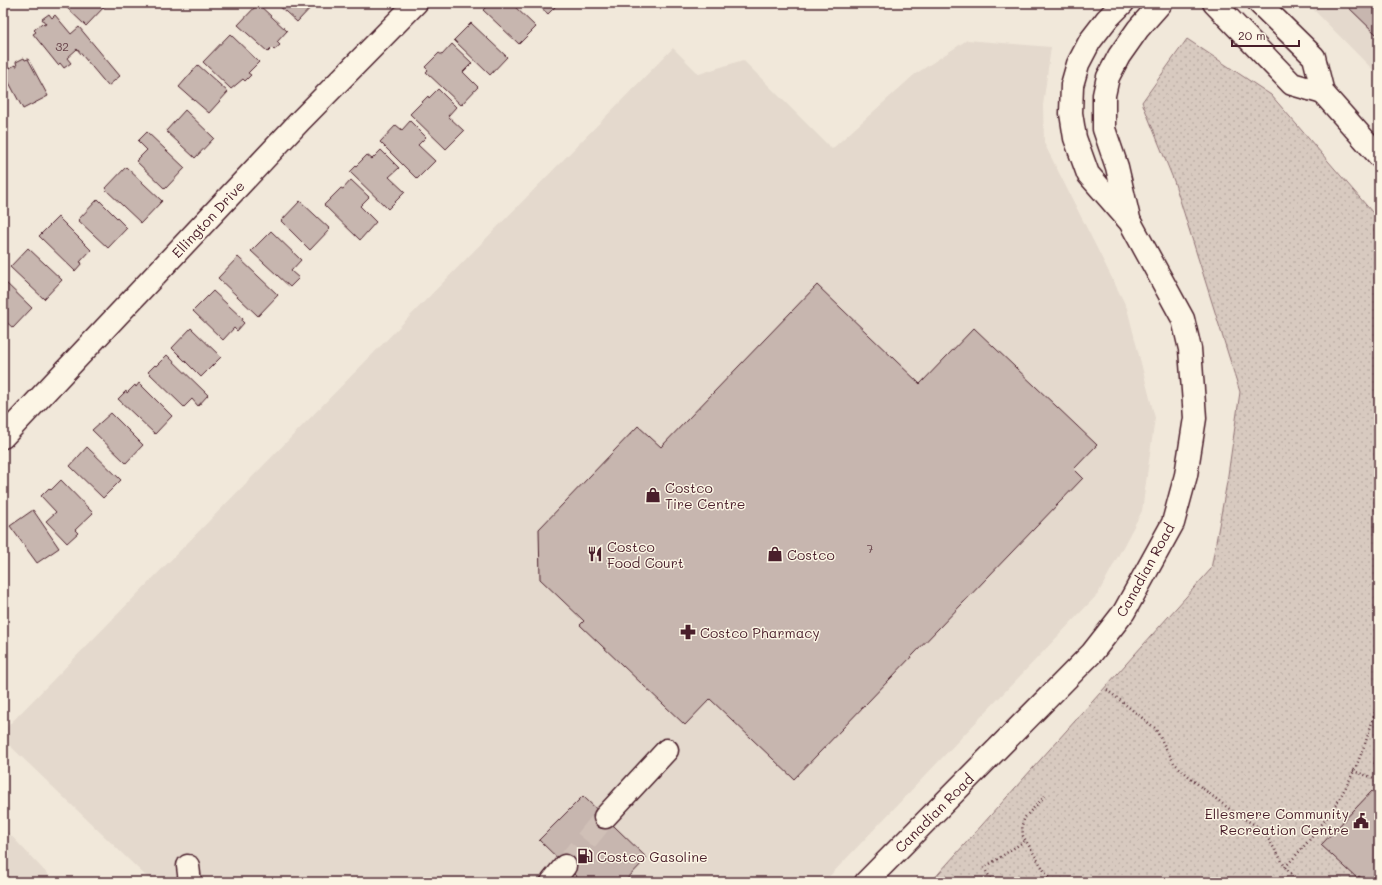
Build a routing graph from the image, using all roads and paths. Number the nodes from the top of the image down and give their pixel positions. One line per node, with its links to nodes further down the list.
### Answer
1 (416, 3): 9 (street, Ellington Drive)
2 (1123, 3): 8 (street, Canadian Road)
3 (1160, 3): 8 (street, Canadian Road)
4 (1214, 3): 6 (street)
5 (1259, 3): 6 (street)
6 (1323, 93): 7 (street)
7 (1379, 156)
8 (1130, 222): 19 (street, Canadian Road)
9 (3, 437)
10 (1107, 690): 18 (path)
11 (1379, 699): 13 (path)
12 (666, 750): 16 (street)
13 (1353, 771): 14 (path); 18 (path)
14 (1377, 779)
15 (1045, 796): 17 (path)
16 (605, 817)
17 (1026, 840): 20 (path); 21 (path)
18 (1284, 867): 22 (path)
19 (866, 882)
20 (993, 882)
21 (1051, 882)
22 (1299, 882)

